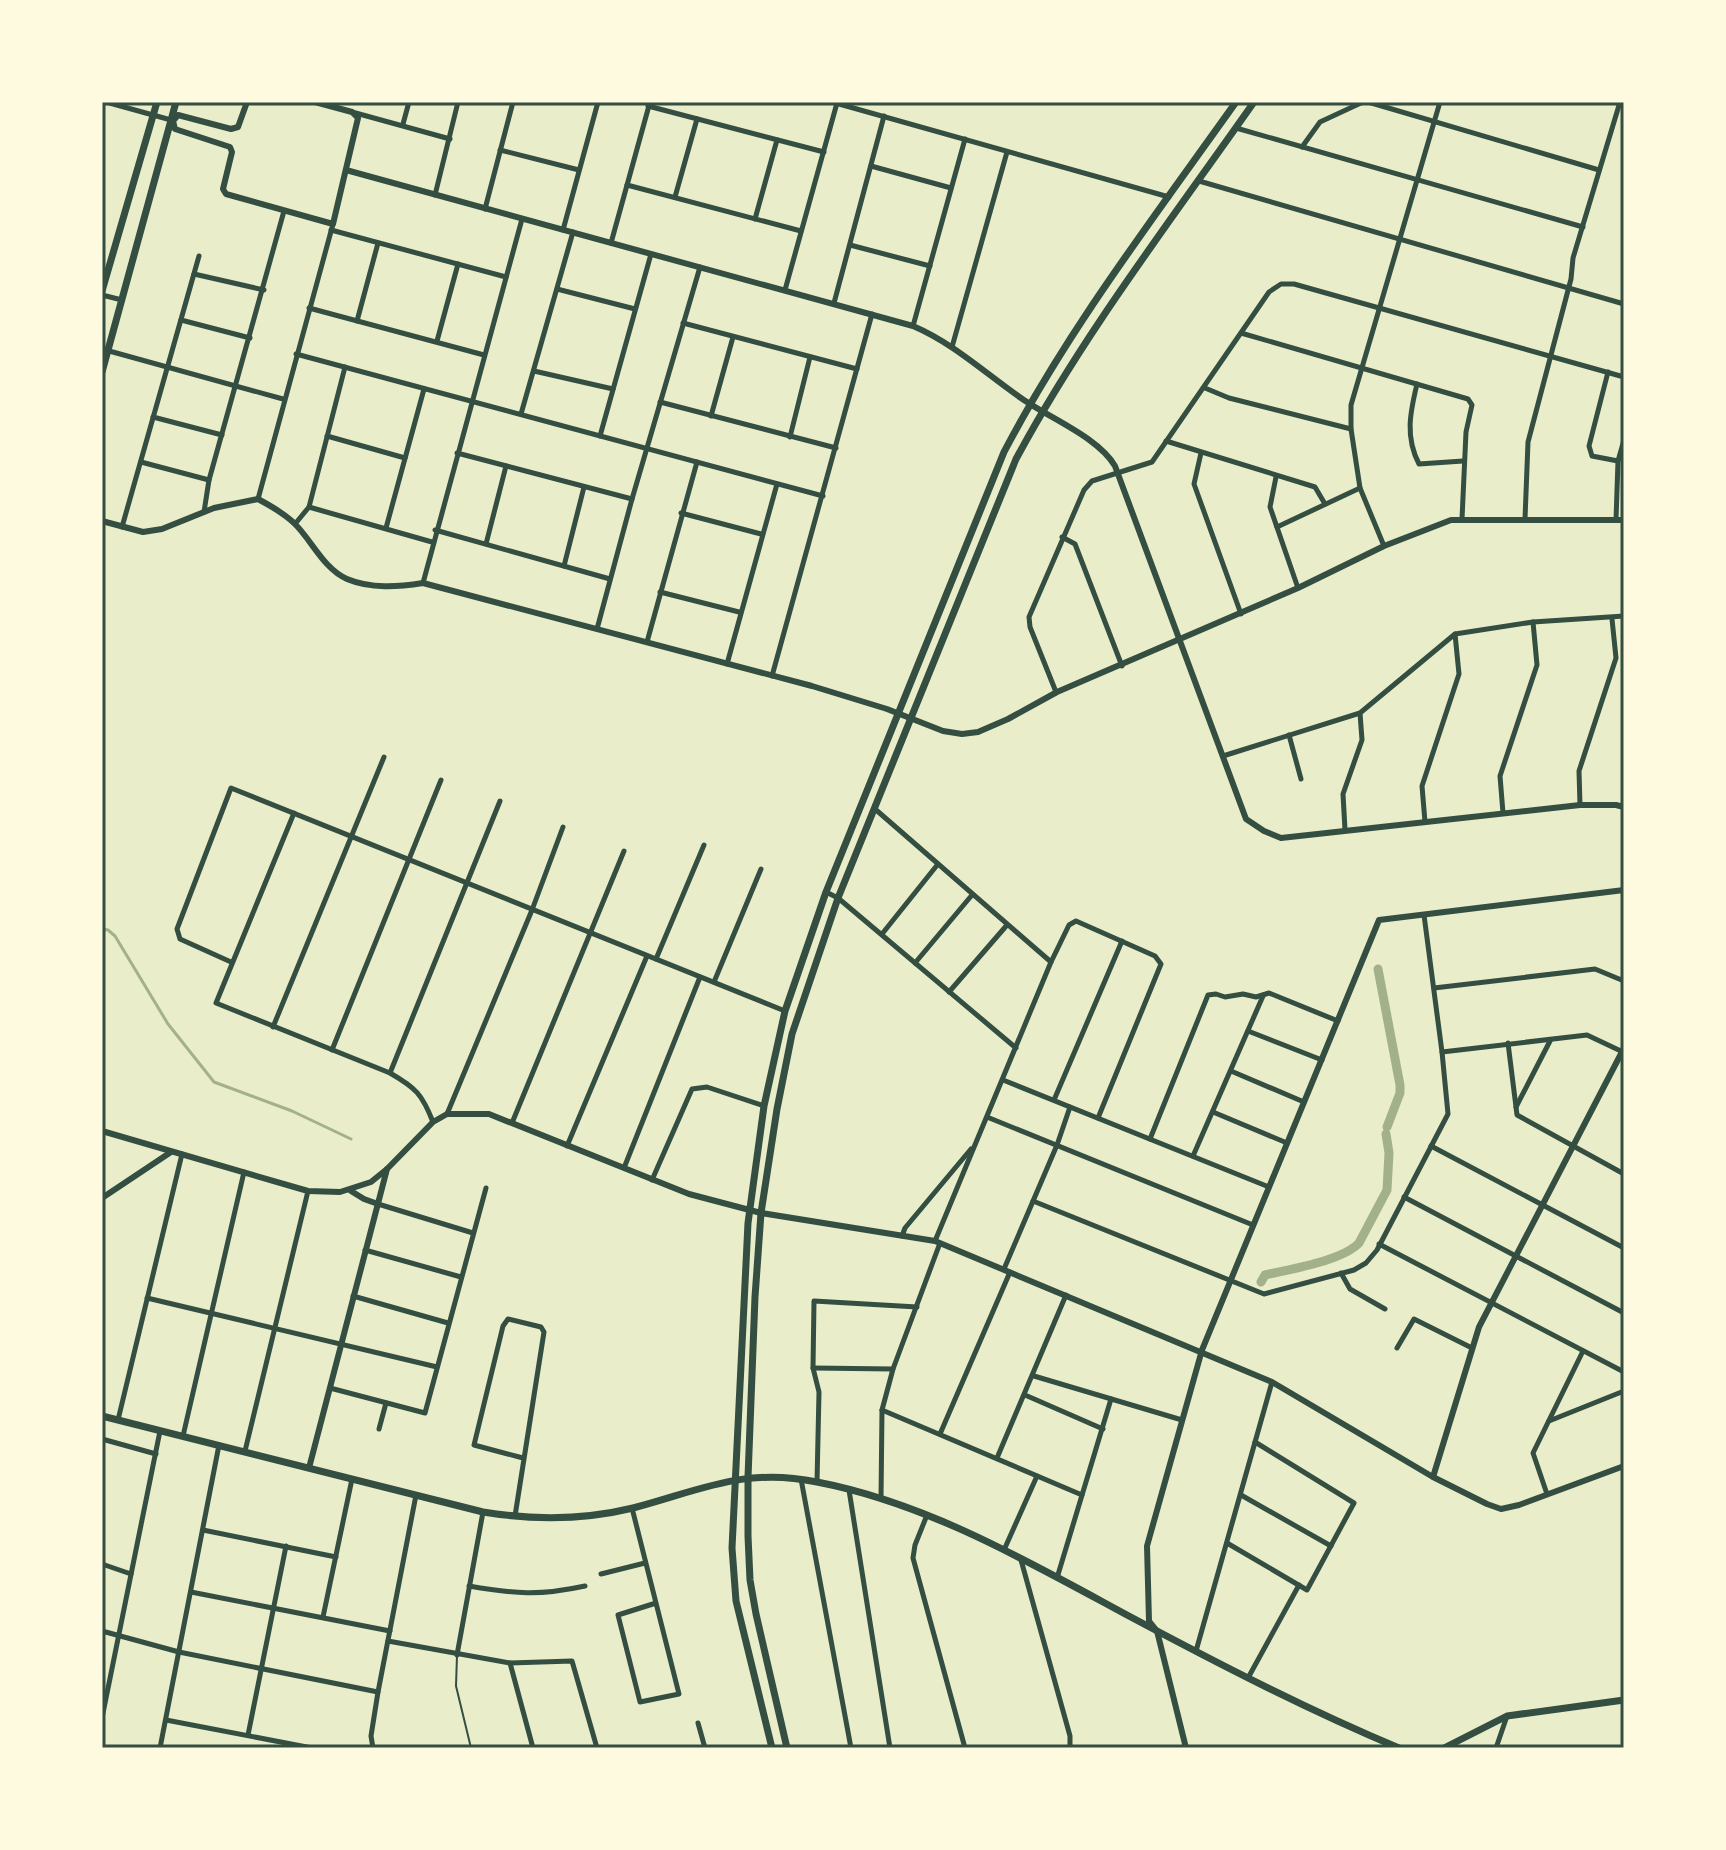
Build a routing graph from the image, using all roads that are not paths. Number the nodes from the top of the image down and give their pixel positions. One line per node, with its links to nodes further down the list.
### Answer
1 (106, 102): 20 (street)
2 (157, 102): 20 (main road)
3 (176, 102): 23 (main road)
4 (247, 102): 23 (street)
5 (315, 102): 15 (street)
6 (409, 102): 26 (street)
7 (458, 102): 28 (street)
8 (513, 102): 32 (street)
9 (598, 102): 37 (street)
10 (836, 102): 21 (street); 33 (street)
11 (1236, 102): 19 (main road)
12 (1254, 102): 24 (main road)
13 (1366, 102): 25 (street); 31 (street)
14 (1440, 102): 25 (street)
15 (325, 103): 18 (street)
16 (1620, 103): 38 (street)
17 (649, 104): 22 (street); 41 (street)
18 (352, 112): 26 (street); 36 (street)
19 (1229, 112): 24 (main road); 45 (main road)
20 (153, 115): 23 (street); 72 (main road)
21 (884, 116): 29 (street); 35 (street)
22 (697, 119): 30 (street); 44 (street)
23 (172, 120): 47 (street); 73 (main road)
24 (1242, 120): 27 (main road)
25 (1434, 122): 38 (street); 39 (street)
26 (403, 125): 28 (street)
27 (1236, 128): 31 (street); 40 (main road)
28 (450, 139): 43 (street)
29 (965, 139): 34 (street); 42 (street)
30 (777, 140): 33 (street); 50 (street)
31 (1302, 147): 39 (street)
32 (500, 150): 37 (street); 46 (street)
33 (824, 152): 55 (street)
34 (1007, 152): 45 (street); 88 (street)
35 (871, 166): 42 (street); 60 (street)
36 (346, 170): 43 (street); 52 (street)
37 (579, 170): 54 (street)
38 (1599, 170): 53 (street)
39 (1417, 180): 53 (street); 57 (street)
40 (1199, 181): 51 (main road); 57 (street)
41 (627, 185): 44 (street); 59 (street)
42 (951, 188): 64 (street)
43 (435, 195): 46 (street)
44 (675, 197): 50 (street)
45 (1169, 197): 48 (main road)
46 (485, 209): 49 (street)
47 (284, 211): 52 (street); 70 (street)
48 (1158, 213): 51 (main road); 110 (main road)
49 (522, 219): 54 (street); 67 (street)
50 (755, 219): 55 (street)
51 (1171, 220): 111 (main road)
52 (332, 227): 58 (street); 76 (street)
53 (1583, 227): 68 (street)
54 (563, 230): 56 (street)
55 (801, 231): 71 (street)
56 (573, 232): 59 (street); 69 (street)
57 (1399, 239): 68 (street); 77 (street)
58 (378, 243): 63 (street); 81 (street)
59 (611, 243): 61 (street)
60 (850, 245): 64 (street); 74 (street)
61 (651, 254): 65 (street); 78 (street)
62 (199, 256): 66 (street)
63 (458, 264): 67 (street); 87 (street)
64 (930, 266): 83 (street)
65 (700, 267): 71 (street); 82 (street)
66 (194, 274): 70 (street); 80 (street)
67 (506, 277): 91 (street)
68 (1568, 288): 75 (street); 92 (street)
69 (557, 289): 78 (street); 98 (street)
70 (264, 290): 86 (street)
71 (785, 290): 74 (street)
72 (102, 293): 73 (street)
73 (122, 300): 89 (main road)
74 (834, 303): 79 (street)
75 (1624, 304)
76 (309, 308): 81 (street); 90 (street)
77 (1379, 308): 84 (street); 92 (street); 95 (street)
78 (635, 309): 106 (street)
79 (872, 313): 83 (street); 97 (street)
80 (181, 320): 86 (street); 96 (street)
81 (357, 321): 87 (street)
82 (683, 323): 85 (street); 109 (street)
83 (913, 326): 88 (street)
84 (1241, 333): 95 (street); 104 (street)
85 (733, 337): 93 (street); 113 (street)
86 (250, 338): 103 (street)
87 (437, 341): 91 (street)
88 (952, 347): 110 (street)
89 (105, 350): 96 (street); 99 (main road)
90 (296, 354): 94 (street); 107 (street)
91 (484, 355): 108 (street)
92 (1550, 356): 100 (street); 146 (street)
93 (810, 357): 97 (street); 119 (street)
94 (345, 367): 105 (street); 117 (street)
95 (1362, 367): 102 (street); 115 (street)
96 (167, 368): 103 (street); 114 (street)
97 (857, 369): 123 (street)
98 (534, 371): 106 (street); 112 (street)
99 (102, 372)
100 (1608, 372): 101 (street); 128 (street)
101 (1624, 377)
102 (1417, 384): 127 (street); 127 (street)
103 (238, 386): 107 (street); 116 (street)
104 (1205, 388): 115 (street); 121 (street)
105 (424, 389): 108 (street); 126 (street)
106 (613, 389): 118 (street)
107 (283, 399): 139 (street)
108 (471, 401): 112 (street); 124 (street)
109 (660, 402): 113 (street); 122 (street)
110 (1029, 404): 111 (street); 164 (main road)
111 (1041, 412): 132 (street); 165 (main road)
112 (521, 414): 118 (street)
113 (711, 416): 119 (street)
114 (153, 417): 116 (street); 129 (street)
115 (1351, 429): 137 (street)
116 (222, 435): 134 (street)
117 (327, 436): 126 (street); 142 (street)
118 (600, 436): 122 (street)
119 (790, 437): 123 (street)
120 (1624, 440): 128 (street)
121 (1166, 441): 125 (street); 132 (street)
122 (646, 448): 130 (street); 140 (street)
123 (836, 448): 138 (street)
124 (457, 453): 131 (street); 153 (street)
125 (1201, 453): 133 (street); 167 (street)
126 (405, 458): 152 (street)
127 (1463, 461): 145 (street)
128 (1618, 461): 147 (street)
129 (141, 462): 134 (street); 150 (street)
130 (697, 462): 135 (street); 144 (street)
131 (506, 466): 136 (street); 157 (street)
132 (1118, 472): 155 (street); 173 (street)
133 (1276, 477): 141 (street); 151 (street)
134 (209, 480): 143 (street)
135 (777, 484): 138 (street); 154 (street)
136 (584, 487): 140 (street); 159 (street)
137 (1360, 488): 141 (street); 158 (street)
138 (823, 496): 177 (street)
139 (258, 499): 143 (street); 149 (street)
140 (632, 499): 160 (street)
141 (1325, 504): 151 (street)
142 (309, 507): 149 (street); 152 (street)
143 (204, 512): 150 (street)
144 (681, 513): 154 (street); 163 (street)
145 (1462, 519): 146 (street); 158 (street)
146 (1525, 519): 147 (street)
147 (1620, 520)
148 (102, 521): 150 (street)
149 (295, 524): 161 (street)
150 (122, 527)
151 (1277, 527): 162 (street)
152 (386, 528): 156 (street)
153 (435, 530): 156 (street); 157 (street)
154 (761, 534): 166 (street)
155 (1062, 537): 176 (street); 178 (street)
156 (432, 542): 161 (street)
157 (486, 544): 159 (street)
158 (1384, 546): 162 (street)
159 (564, 566): 160 (street)
160 (610, 579): 171 (street)
161 (423, 583): 171 (street)
162 (1298, 588): 167 (street)
163 (660, 592): 166 (street); 174 (street)
164 (943, 602): 165 (main road); 179 (main road)
165 (956, 606): 181 (main road)
166 (739, 612): 175 (street)
167 (1241, 614): 173 (street)
168 (1624, 616): 169 (street)
169 (1612, 619): 170 (street); 188 (street)
170 (1533, 622): 172 (street); 192 (street)
171 (597, 629): 174 (street)
172 (1455, 634): 180 (street); 193 (street)
173 (1179, 641): 176 (street); 183 (street)
174 (647, 642): 175 (street)
175 (727, 664): 177 (street)
176 (1122, 666): 178 (street)
177 (772, 676): 179 (street)
178 (1057, 692): 181 (street)
179 (898, 713): 181 (street); 204 (main road)
180 (1360, 713): 182 (street); 195 (street)
181 (911, 717): 190 (main road)
182 (1289, 735): 183 (street); 185 (street)
183 (1223, 756): 195 (street)
184 (384, 757): 196 (street)
185 (1301, 779)
186 (441, 780): 199 (street)
187 (500, 801): 202 (street)
188 (1580, 805): 189 (street); 192 (street)
189 (1624, 807)
190 (874, 808): 200 (street); 206 (main road)
191 (294, 813): 196 (street); 215 (street); 215 (street)
192 (1503, 813): 193 (street)
193 (1425, 822): 195 (street)
194 (563, 827): 207 (street)
195 (1345, 830)
196 (352, 837): 199 (street); 226 (street)
197 (704, 845): 214 (street)
198 (624, 851): 210 (street)
199 (410, 860): 202 (street); 233 (street)
200 (938, 864): 205 (street); 211 (street)
201 (761, 869): 220 (street)
202 (467, 883): 207 (street); 238 (street)
203 (1624, 890): 208 (street)
204 (826, 892): 206 (street); 224 (main road)
205 (972, 895): 209 (street); 217 (street)
206 (838, 898): 211 (street); 229 (main road)
207 (532, 910): 210 (street); 247 (street)
208 (1424, 915): 221 (street); 225 (street)
209 (1007, 925): 216 (street); 222 (street)
210 (590, 933): 213 (street); 251 (street)
211 (882, 934): 217 (street)
212 (1122, 941): 216 (street); 240 (street); 249 (street)
213 (647, 956): 214 (street); 257 (street)
214 (656, 959): 218 (street)
215 (231, 962): 226 (street)
216 (1051, 962): 232 (street)
217 (915, 963): 222 (street)
218 (700, 977): 220 (street); 264 (street)
219 (1624, 981): 221 (street)
220 (714, 983): 224 (street)
221 (1434, 988): 235 (street)
222 (949, 992): 232 (street)
223 (1263, 994): 225 (street); 228 (street); 253 (street)
224 (785, 1011): 227 (main road)
225 (1338, 1021): 236 (street)
226 (273, 1027): 233 (street)
227 (780, 1030): 229 (main road); 242 (main road)
228 (1248, 1031): 236 (street); 237 (street)
229 (792, 1034): 245 (main road)
230 (1550, 1040): 231 (street); 234 (street); 244 (street)
231 (1508, 1043): 235 (street); 244 (street)
232 (1016, 1048): 239 (street)
233 (332, 1050): 238 (street)
234 (1623, 1051): 259 (street)
235 (1442, 1052): 258 (street)
236 (1322, 1060): 241 (street)
237 (1231, 1071): 241 (street); 246 (street)
238 (390, 1073): 250 (street)
239 (1003, 1080): 240 (street); 248 (street)
240 (1054, 1100): 243 (street)
241 (1304, 1102): 255 (street)
242 (764, 1106): 245 (main road); 267 (street); 277 (main road)
243 (1070, 1107): 249 (street); 256 (street)
244 (1516, 1108): 259 (street)
245 (777, 1109): 278 (main road)
246 (1213, 1112): 255 (street); 262 (street)
247 (447, 1114): 250 (street); 251 (street)
248 (987, 1117): 254 (street); 256 (street)
249 (1098, 1118): 253 (street)
250 (433, 1122): 263 (street)
251 (512, 1123): 257 (street)
252 (102, 1133): 260 (street)
253 (1150, 1139): 262 (street)
254 (976, 1142): 281 (street); 282 (street)
255 (1287, 1143): 268 (street)
256 (1057, 1145): 274 (street); 279 (street)
257 (567, 1146): 264 (street)
258 (1431, 1146): 272 (street); 276 (street)
259 (1572, 1146): 266 (street); 276 (street)
260 (171, 1152): 261 (street); 273 (street)
261 (182, 1154): 265 (street); 295 (street)
262 (1193, 1156): 268 (street)
263 (387, 1169): 271 (street); 275 (street)
264 (624, 1169): 267 (street)
265 (244, 1172): 270 (street); 300 (street)
266 (1624, 1174)
267 (652, 1180): 277 (street)
268 (1269, 1187): 279 (street)
269 (486, 1188): 280 (street)
270 (308, 1191): 271 (street); 302 (street)
271 (351, 1191): 275 (street)
272 (1404, 1197): 283 (street); 286 (street)
273 (102, 1198)
274 (1033, 1201): 287 (street); 290 (street)
275 (378, 1204): 280 (street); 285 (street)
276 (1542, 1206): 284 (street); 286 (street)
277 (750, 1210): 278 (street); 293 (main road)
278 (761, 1213): 281 (street); 294 (main road)
279 (1253, 1225): 290 (street)
280 (473, 1233): 289 (street)
281 (902, 1236): 282 (street)
282 (937, 1242): 287 (street); 297 (street)
283 (1379, 1244): 288 (street); 296 (street)
284 (1624, 1248)
285 (365, 1250): 289 (street); 292 (street)
286 (1514, 1256): 296 (street); 299 (street)
287 (1007, 1271): 291 (street); 329 (street)
288 (1341, 1273): 290 (street); 298 (street)
289 (461, 1277): 301 (street)
290 (1230, 1282): 306 (street)
291 (1066, 1295): 306 (street); 314 (street)
292 (352, 1296): 301 (street); 303 (street)
293 (745, 1296): 294 (main road); 309 (main road)
294 (755, 1297): 311 (main road)
295 (147, 1298): 300 (street); 323 (street)
296 (1491, 1304): 305 (street); 307 (street)
297 (917, 1307): 310 (street); 312 (street)
298 (1385, 1309)
299 (1624, 1313)
300 (210, 1314): 302 (street); 330 (street)
301 (448, 1323): 308 (street)
302 (274, 1329): 303 (street); 334 (street)
303 (340, 1345): 308 (street); 316 (street)
304 (1397, 1348): 305 (street)
305 (1472, 1348): 342 (street)
306 (1202, 1350): 315 (street); 324 (street)
307 (1583, 1351): 313 (street); 325 (street)
308 (437, 1367): 320 (street)
309 (740, 1368): 311 (main road); 345 (main road)
310 (813, 1368): 312 (street); 346 (street)
311 (753, 1369): 341 (main road)
312 (893, 1369): 321 (street)
313 (1624, 1372)
314 (1034, 1376): 318 (street); 319 (street)
315 (1272, 1382): 332 (street); 342 (street)
316 (329, 1388): 320 (street); 339 (street)
317 (1624, 1391): 325 (street)
318 (1025, 1395): 327 (street); 337 (street)
319 (1111, 1399): 324 (street); 327 (street)
320 (386, 1403): 326 (street)
321 (882, 1410): 329 (street); 352 (street)
322 (102, 1416): 323 (main road)
323 (118, 1420): 328 (main road)
324 (1182, 1420): 378 (street)
325 (1548, 1422): 348 (street)
326 (379, 1429)
327 (1103, 1429): 350 (street)
328 (160, 1431): 330 (main road); 335 (street)
329 (940, 1434): 337 (street)
330 (183, 1436): 333 (main road)
331 (102, 1439): 335 (street)
332 (1255, 1442): 351 (street); 360 (street)
333 (219, 1445): 334 (main road); 357 (street)
334 (245, 1451): 339 (main road)
335 (156, 1454): 366 (street)
336 (523, 1458): 336 (street); 356 (street)
337 (997, 1458): 340 (street)
338 (1624, 1466): 348 (street)
339 (309, 1468): 343 (main road)
340 (1037, 1476): 350 (street); 361 (street)
341 (748, 1477): 344 (main road); 345 (main road); 403 (main road)
342 (1433, 1477): 348 (street)
343 (352, 1479): 349 (main road); 362 (street)
344 (801, 1479): 346 (main road); 404 (street)
345 (734, 1480): 353 (main road); 402 (main road)
346 (817, 1482): 347 (main road)
347 (849, 1490): 352 (main road); 405 (street)
348 (1547, 1494)
349 (416, 1495): 354 (main road); 377 (street)
350 (1082, 1495): 368 (street)
351 (1241, 1495): 358 (street); 360 (street)
352 (881, 1499): 355 (main road)
353 (632, 1508): 356 (main road); 364 (street)
354 (483, 1512): 356 (main road); 370 (street)
355 (927, 1515): 361 (main road); 406 (street)
356 (514, 1517)
357 (203, 1530): 359 (street); 372 (street)
358 (1227, 1543): 369 (street); 381 (street)
359 (286, 1546): 362 (street); 374 (street)
360 (1331, 1546): 369 (street)
361 (1003, 1551): 363 (main road)
362 (336, 1557): 375 (street)
363 (1021, 1559): 368 (main road); 407 (street)
364 (645, 1563): 367 (street); 373 (street)
365 (102, 1564): 366 (street)
366 (131, 1574): 379 (street)
367 (601, 1574)
368 (1057, 1578): 378 (main road)
369 (1299, 1585): 386 (street)
370 (469, 1586): 371 (street); 383 (street)
371 (585, 1586)
372 (191, 1592): 374 (street); 382 (street)
373 (656, 1603): 373 (street)
374 (274, 1607): 375 (street); 385 (street)
375 (323, 1617): 377 (street)
376 (102, 1631): 379 (street)
377 (390, 1631): 380 (street)
378 (1157, 1631): 381 (main road); 408 (street)
379 (119, 1636): 382 (street); 388 (street)
380 (388, 1641): 383 (street); 387 (street)
381 (1196, 1651): 386 (main road)
382 (179, 1652): 385 (street); 392 (street)
383 (457, 1655): 384 (street); 398 (lane)
384 (510, 1663): 399 (street); 400 (street)
385 (261, 1669): 387 (street); 394 (street)
386 (1248, 1679): 409 (main road)
387 (378, 1692): 397 (street)
388 (104, 1699): 391 (street)
389 (1624, 1700): 390 (main road)
390 (1507, 1716): 410 (main road); 411 (street)
391 (102, 1718)
392 (166, 1720): 394 (street); 395 (street)
393 (698, 1723): 401 (street)
394 (248, 1735): 396 (street)
395 (160, 1748)
396 (312, 1748)
397 (373, 1748)
398 (471, 1748)
399 (533, 1748)
400 (597, 1748)
401 (705, 1748)
402 (772, 1748)
403 (787, 1748)
404 (851, 1748)
405 (890, 1748)
406 (965, 1748)
407 (1070, 1748)
408 (1186, 1748)
409 (1399, 1748)
410 (1444, 1748)
411 (1496, 1748)

